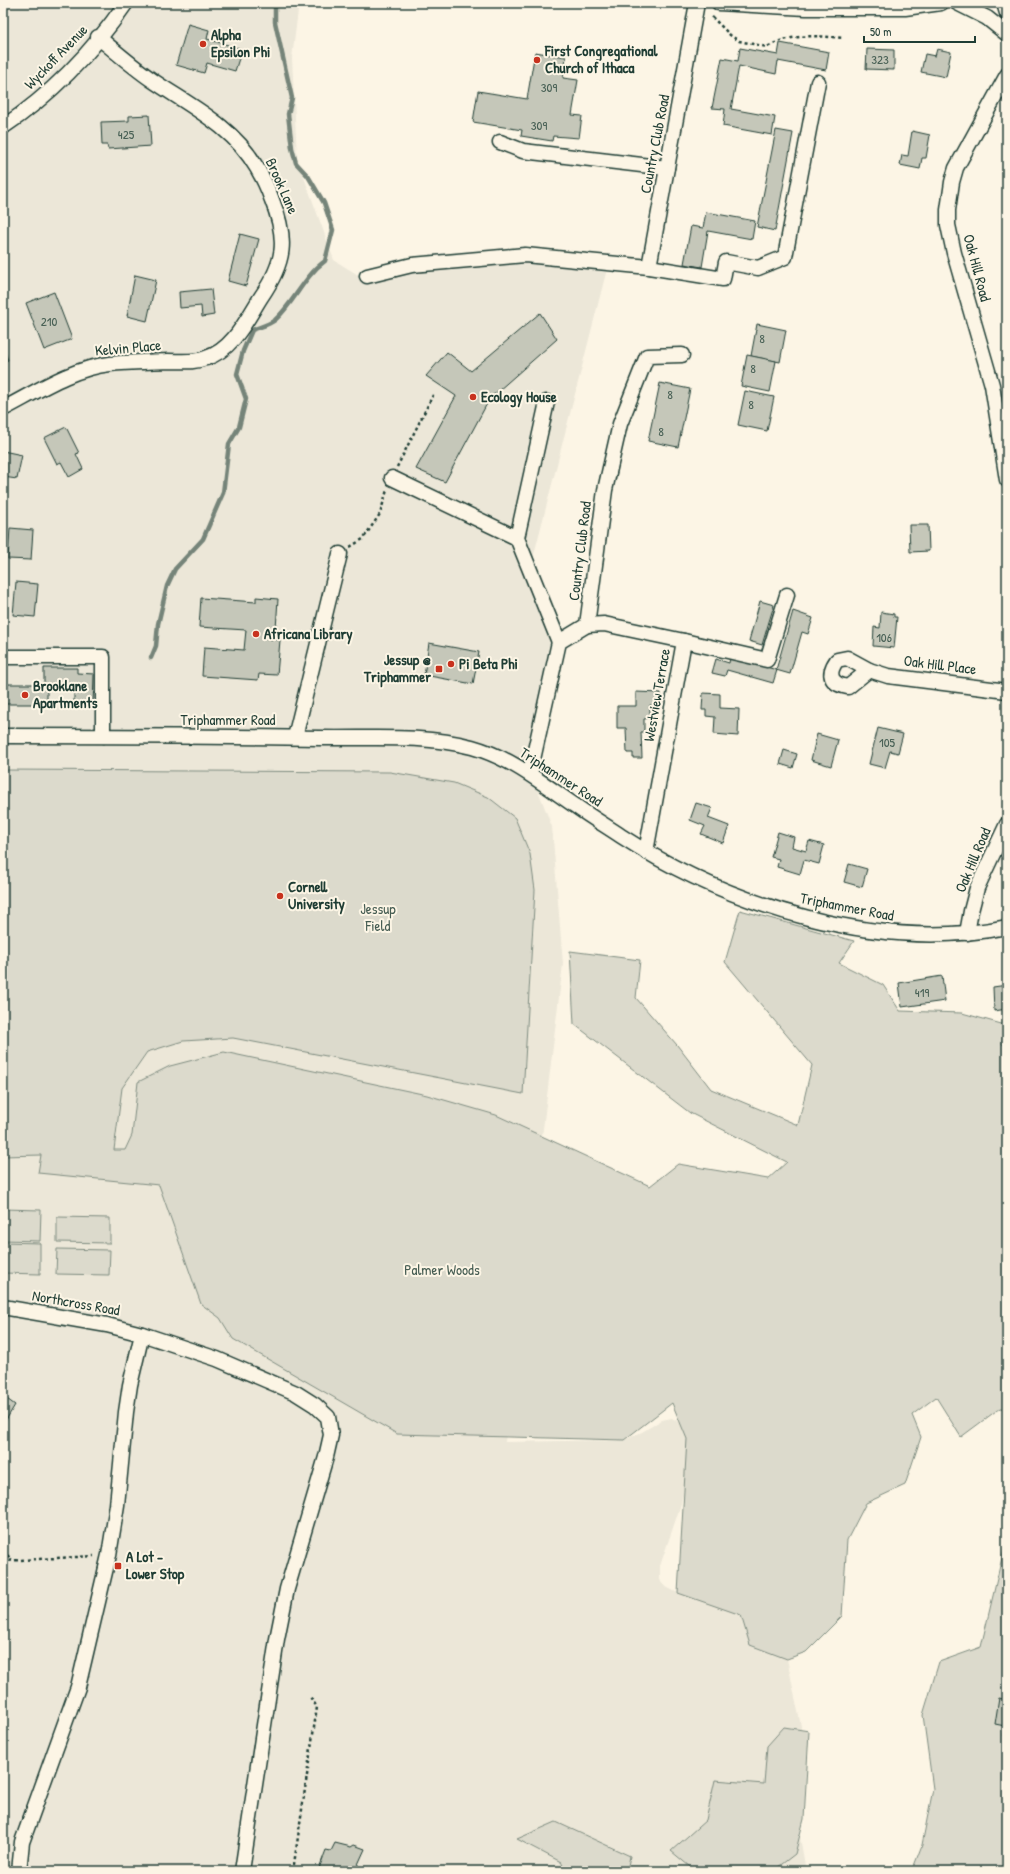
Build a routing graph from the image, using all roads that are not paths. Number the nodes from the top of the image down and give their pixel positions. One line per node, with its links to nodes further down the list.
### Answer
1 (126, 3): 9 (street, Wyckoff Avenue)
2 (697, 3): 14 (street, Country Club Road)
3 (720, 3): 4 (street)
4 (941, 3)
5 (957, 3): 8 (street)
6 (1004, 3): 7 (street)
7 (1007, 13)
8 (1007, 34)
9 (98, 38): 12 (street, Wyckoff Avenue); 17 (street, Brook Lane)
10 (1007, 75): 22 (street, Oak Hill Road)
11 (818, 82): 15 (street)
12 (3, 128)
13 (500, 142): 14 (street)
14 (668, 168): 15 (street, Country Club Road)
15 (649, 267): 16 (street)
16 (366, 276)
17 (216, 355): 20 (street, Kelvin Place)
18 (682, 355): 26 (street, Country Club Road)
19 (547, 402): 23 (street)
20 (3, 409)
21 (392, 478): 23 (street)
22 (1007, 480)
23 (517, 538): 28 (street)
24 (340, 554): 34 (street)
25 (787, 595): 27 (street)
26 (587, 625): 27 (street, Westview Terrace); 28 (street)
27 (684, 641): 37 (street, Westview Terrace)
28 (559, 642): 35 (street)
29 (3, 657): 33 (street)
30 (869, 670): 31 (street, Oak Hill Place)
31 (1007, 691)
32 (3, 736): 33 (street, Triphammer Road)
33 (103, 736): 34 (street, Triphammer Road)
34 (295, 737): 35 (street, Triphammer Road)
35 (530, 773): 37 (street, Triphammer Road)
36 (1007, 824): 39 (street, Oak Hill Road)
37 (646, 852): 39 (street, Triphammer Road)
38 (1007, 927): 39 (street, Triphammer Road)
39 (967, 933)
40 (3, 1307): 41 (street, Northcross Road)
41 (142, 1334): 42 (street); 43 (street, Northcross Road)
42 (19, 1871)
43 (242, 1871)

